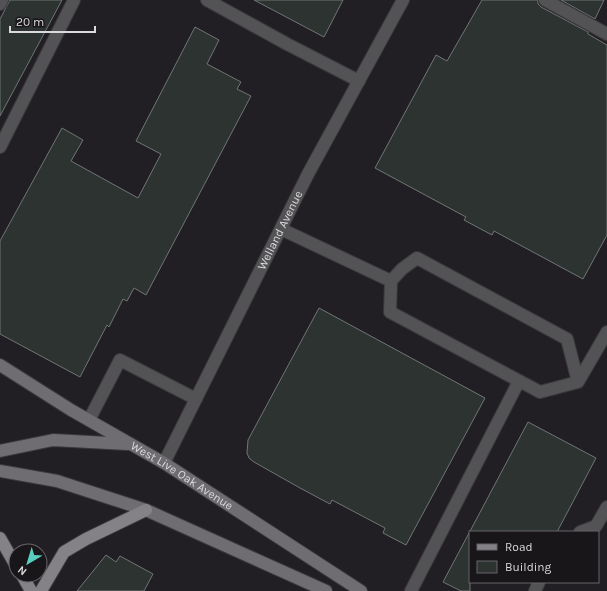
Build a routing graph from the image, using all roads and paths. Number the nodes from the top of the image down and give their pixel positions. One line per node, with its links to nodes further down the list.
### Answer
1 (2, 0): 6 (street)
2 (74, 0): 9 (street)
3 (207, 0): 8 (street)
4 (403, 0): 8 (street, Welland Avenue)
5 (545, 0): 7 (street)
6 (0, 4)
7 (607, 34)
8 (359, 81): 10 (street, Welland Avenue)
9 (0, 147)
10 (280, 229): 11 (street); 16 (street, Welland Avenue)
11 (391, 281): 14 (street); 15 (street)
12 (607, 332): 15 (street)
13 (0, 365): 17 (street, West Live Oak Avenue)
14 (519, 381): 15 (street); 30 (street)
15 (578, 382)
16 (196, 399): 17 (street); 20 (street, Welland Avenue)
17 (89, 420): 18 (street, West Live Oak Avenue)
18 (130, 444): 19 (street); 20 (street, West Live Oak Avenue)
19 (0, 451)
20 (164, 463): 29 (street, West Live Oak Avenue)
21 (0, 471): 23 (street)
22 (607, 507): 24 (street)
23 (146, 510): 27 (main road); 28 (street)
24 (583, 531)
25 (0, 538): 26 (main road)
26 (8, 552)
27 (41, 591)
28 (326, 591)
29 (361, 591)
30 (411, 591)

